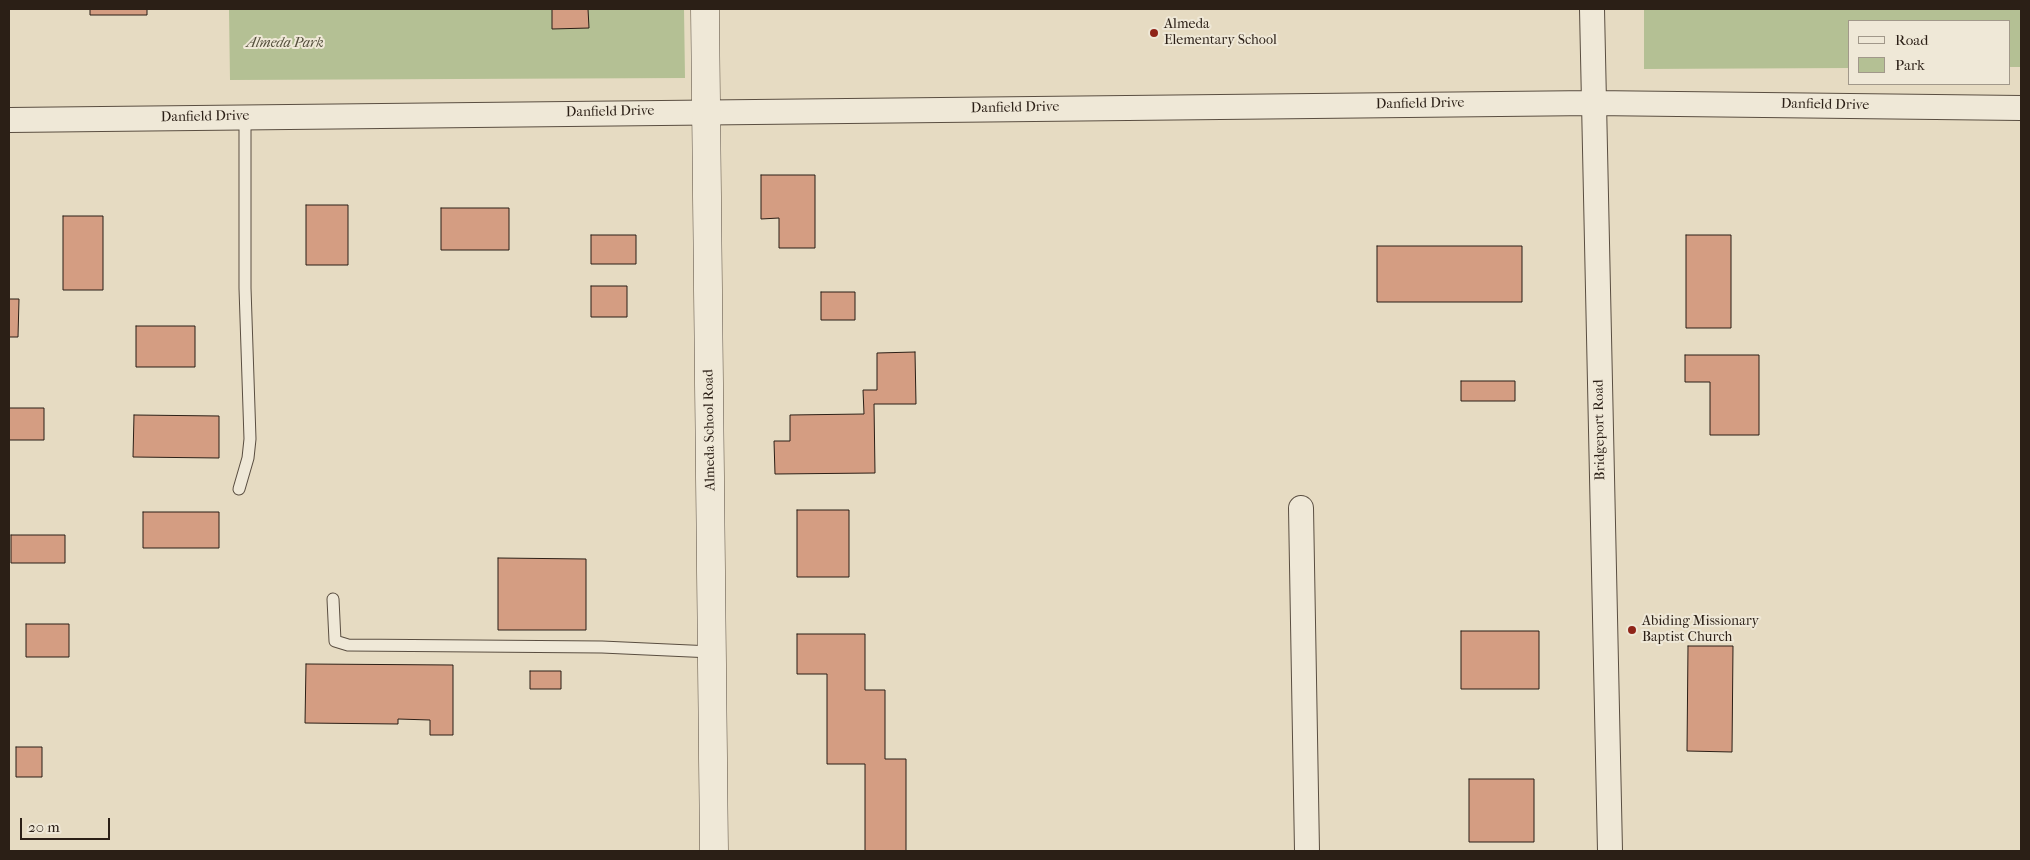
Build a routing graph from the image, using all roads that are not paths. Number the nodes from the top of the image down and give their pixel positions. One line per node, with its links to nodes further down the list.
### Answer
1 (705, 9): 5 (street, Almeda School Road)
2 (1592, 9): 3 (street, Bridgeport Road)
3 (1593, 103): 4 (street, Danfield Drive); 5 (street, Danfield Drive); 14 (street, Bridgeport Road)
4 (2021, 108)
5 (707, 111): 6 (street, Danfield Drive); 11 (street, Almeda School Road)
6 (245, 117): 7 (street, Danfield Drive); 8 (lane)
7 (9, 120)
8 (239, 489)
9 (1301, 508): 13 (street)
10 (333, 599): 11 (lane)
11 (712, 652): 12 (street, Almeda School Road)
12 (714, 851)
13 (1307, 851)
14 (1610, 851)

